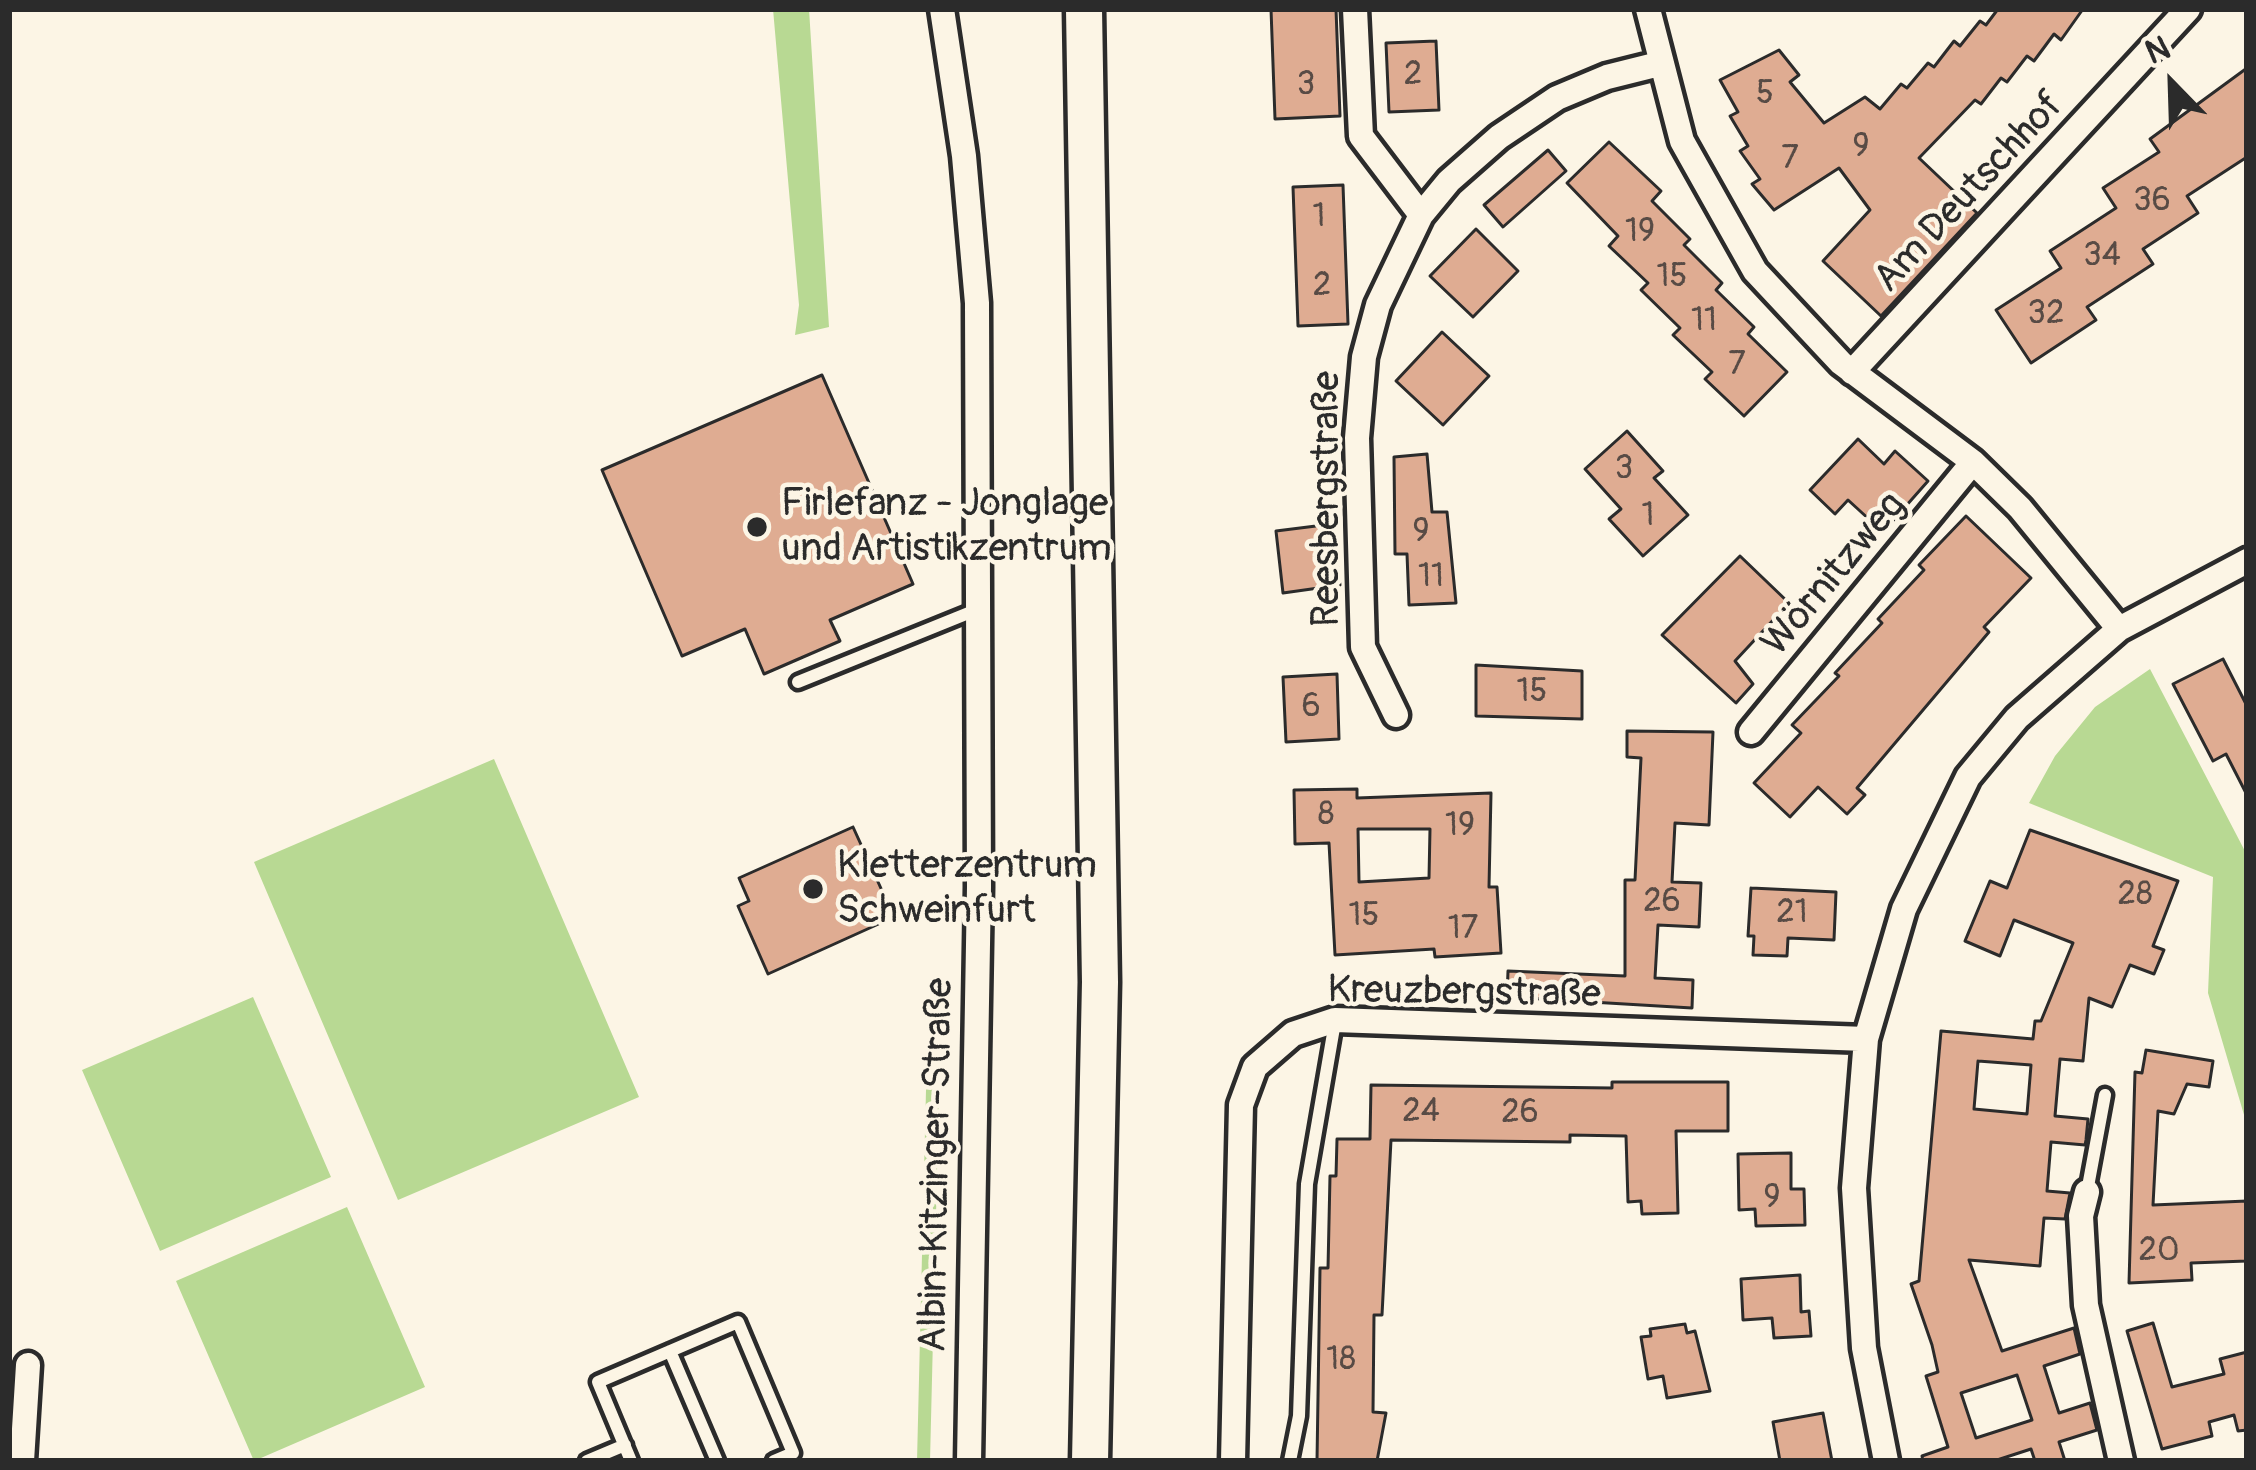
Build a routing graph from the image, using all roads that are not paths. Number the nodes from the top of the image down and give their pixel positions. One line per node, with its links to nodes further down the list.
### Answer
1 (942, 9): 11 (street, Albin-Kitzinger-Straße)
2 (1084, 9): 29 (main road)
3 (1355, 9): 7 (street)
4 (1648, 9): 6 (street)
5 (2188, 9): 8 (street, Am Deutschhof)
6 (1659, 64): 7 (street, Reesbergstraße); 8 (street)
7 (1421, 215): 14 (street, Reesbergstraße)
8 (1852, 372): 9 (street)
9 (1973, 462): 12 (street); 15 (street, Wörnitzweg)
10 (2247, 561): 12 (street)
11 (976, 610): 13 (lane); 28 (street, Albin-Kitzinger-Straße)
12 (2119, 629): 17 (street)
13 (798, 682)
14 (1396, 715)
15 (1751, 732)
16 (1335, 1021): 17 (street, Kreuzbergstraße); 30 (street, Kreuzbergstraße); 31 (lane)
17 (1866, 1039): 32 (street)
18 (2105, 1096): 19 (lane)
19 (2087, 1192): 33 (street)
20 (670, 1351): 22 (lane); 26 (lane); 27 (lane)
21 (28, 1365): 23 (street)
22 (625, 1445): 24 (lane); 25 (lane)
23 (22, 1461)
24 (587, 1461)
25 (631, 1461)
26 (717, 1461)
27 (774, 1461)
28 (969, 1461)
29 (1090, 1461)
30 (1233, 1461)
31 (1290, 1461)
32 (1886, 1461)
33 (2122, 1461)

